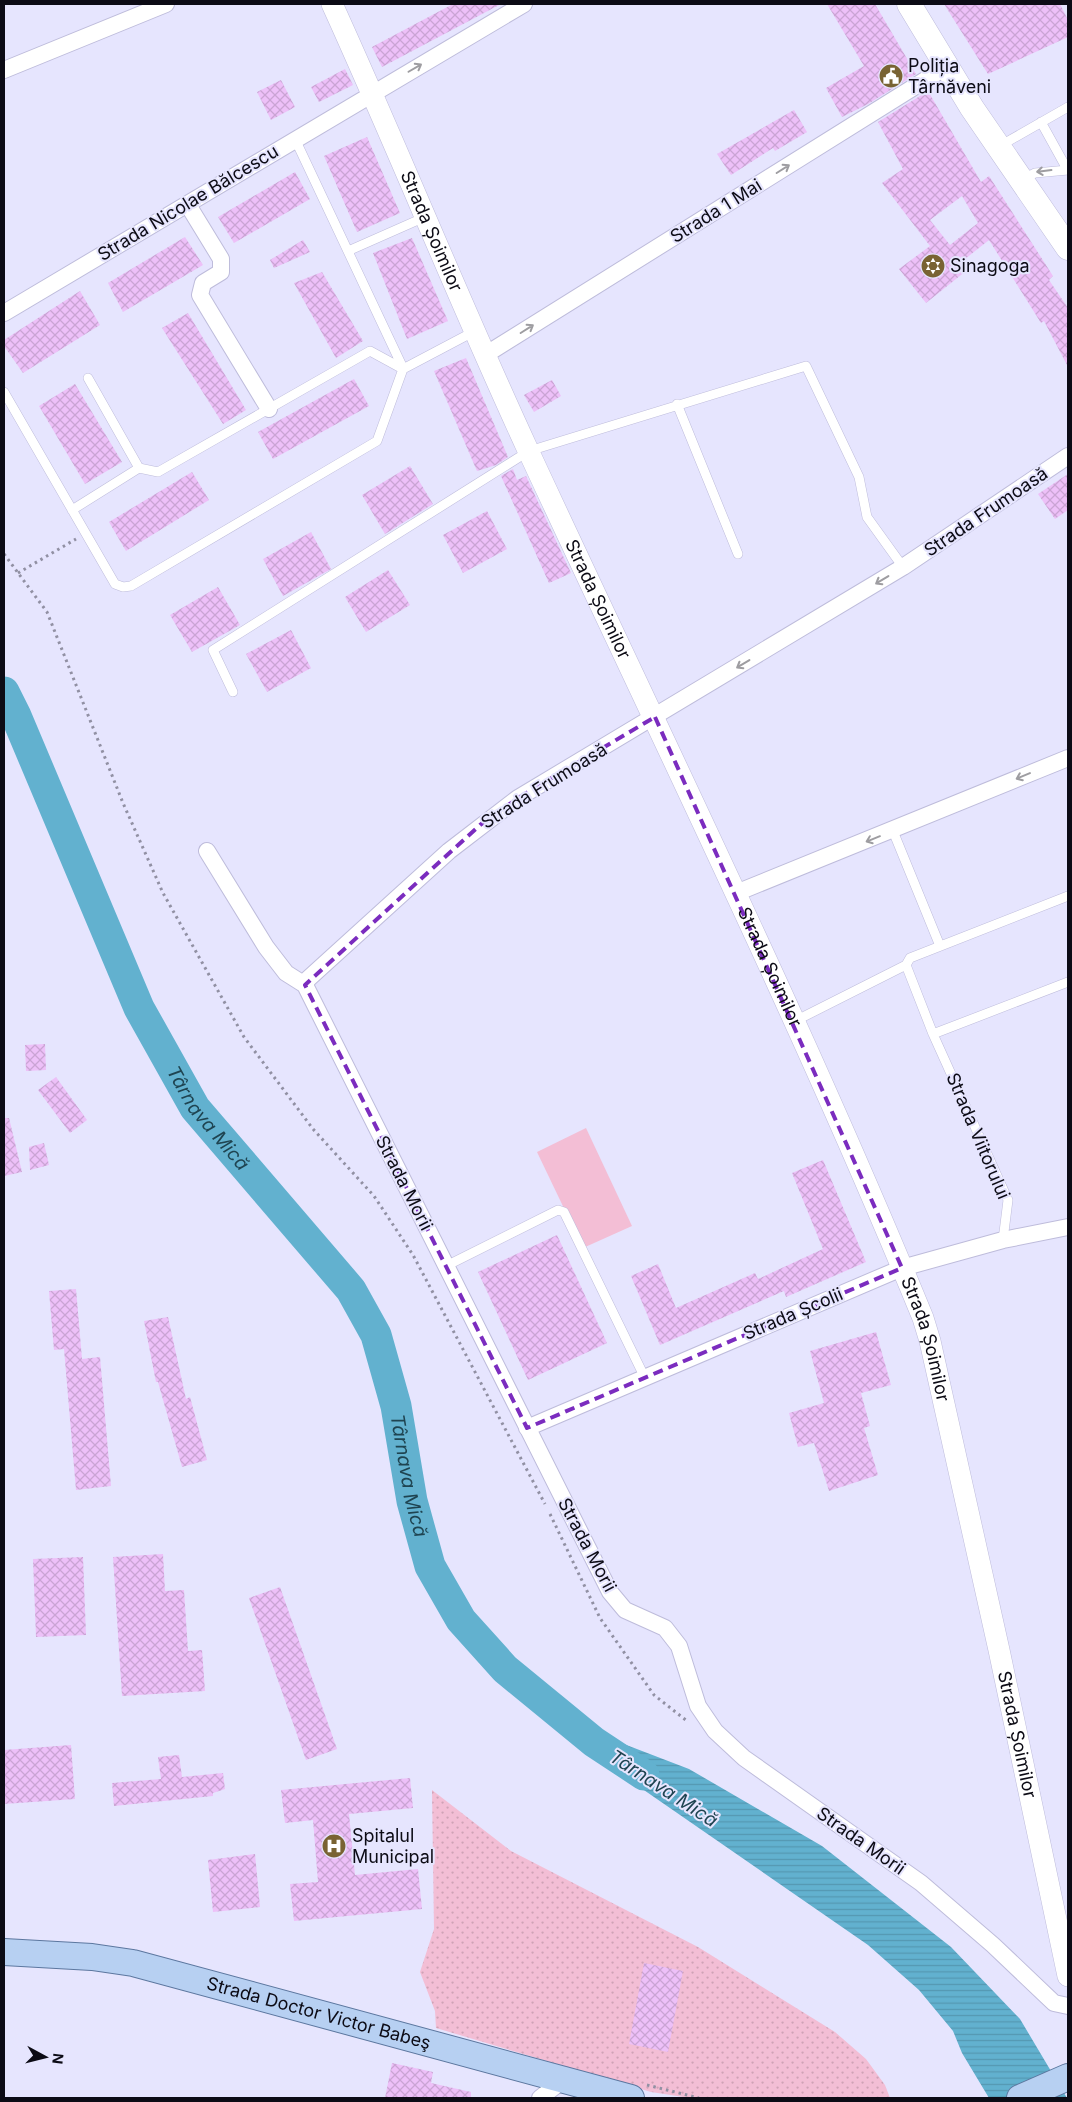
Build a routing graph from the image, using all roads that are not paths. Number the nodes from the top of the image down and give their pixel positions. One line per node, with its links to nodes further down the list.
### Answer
1 (166, 4): 6 (street)
2 (332, 4): 7 (street, Strada Șoimilor)
3 (524, 4): 7 (street, Strada Nicolae Bălcescu, one-way to 3)
4 (909, 4): 5 (main road)
5 (946, 67): 11 (main road); 20 (street, Strada 1 Mai, one-way to 5)
6 (4, 70)
7 (373, 92): 10 (street, Strada Nicolae Bălcescu); 15 (street, Strada Șoimilor)
8 (1068, 107): 9 (lane)
9 (1041, 122): 11 (lane); 12 (lane)
10 (295, 139): 14 (street, Strada Nicolae Bălcescu); 17 (lane)
11 (998, 147): 13 (main road)
12 (1068, 169): 13 (lane, one-way to 13)
13 (1021, 181): 16 (main road)
14 (188, 205): 18 (street, Strada Nicolae Bălcescu); 25 (street)
15 (426, 216): 17 (lane); 19 (street, Strada Șoimilor)
16 (1068, 248)
17 (348, 252): 21 (lane)
18 (4, 313)
19 (475, 331): 20 (street, Strada Șoimilor); 21 (lane)
20 (485, 355): 26 (street, Strada Șoimilor)
21 (403, 369): 25 (lane); 29 (lane)
22 (88, 378): 28 (lane)
23 (4, 392): 29 (lane)
24 (677, 404): 26 (lane); 30 (lane); 31 (lane)
25 (269, 409): 28 (lane)
26 (529, 451): 32 (lane); 33 (street, Strada Șoimilor)
27 (1068, 456): 31 (street, Strada Frumoasă)
28 (139, 468): 29 (lane)
29 (72, 510)
30 (738, 554)
31 (903, 567): 33 (street, Strada Frumoasă, one-way to 33)
32 (233, 692)
33 (655, 717): 37 (street, Strada Șoimilor); 42 (street, Strada Frumoasă)
34 (1068, 758): 35 (street, one-way to 35)
35 (893, 831): 37 (street, one-way to 37); 39 (lane)
36 (208, 851): 42 (street)
37 (736, 893): 43 (street, Strada Șoimilor)
38 (1068, 896): 39 (lane)
39 (940, 946): 40 (lane)
40 (906, 966): 43 (lane); 44 (lane, Strada Viitorului)
41 (1068, 982): 44 (lane)
42 (305, 985): 47 (street, Strada Morii)
43 (793, 1022): 48 (street, Strada Șoimilor)
44 (933, 1034): 46 (lane, Strada Viitorului)
45 (1068, 1227): 46 (street, Strada Școlii)
46 (1003, 1240): 48 (street, Strada Școlii)
47 (446, 1266): 49 (lane); 50 (street, Strada Morii)
48 (902, 1268): 49 (street, Strada Școlii); 52 (street, Strada Șoimilor)
49 (645, 1378): 50 (street, Strada Școlii)
50 (527, 1428): 53 (street, Strada Morii)
51 (4, 1952): 55 (main road, Strada Doctor Victor Babeş)
52 (1068, 1976)
53 (1068, 2006)
54 (1068, 2077): 58 (main road)
55 (562, 2081): 56 (street); 57 (main road, Strada Doctor Victor Babeş)
56 (540, 2098)
57 (629, 2098)
58 (1020, 2098)

